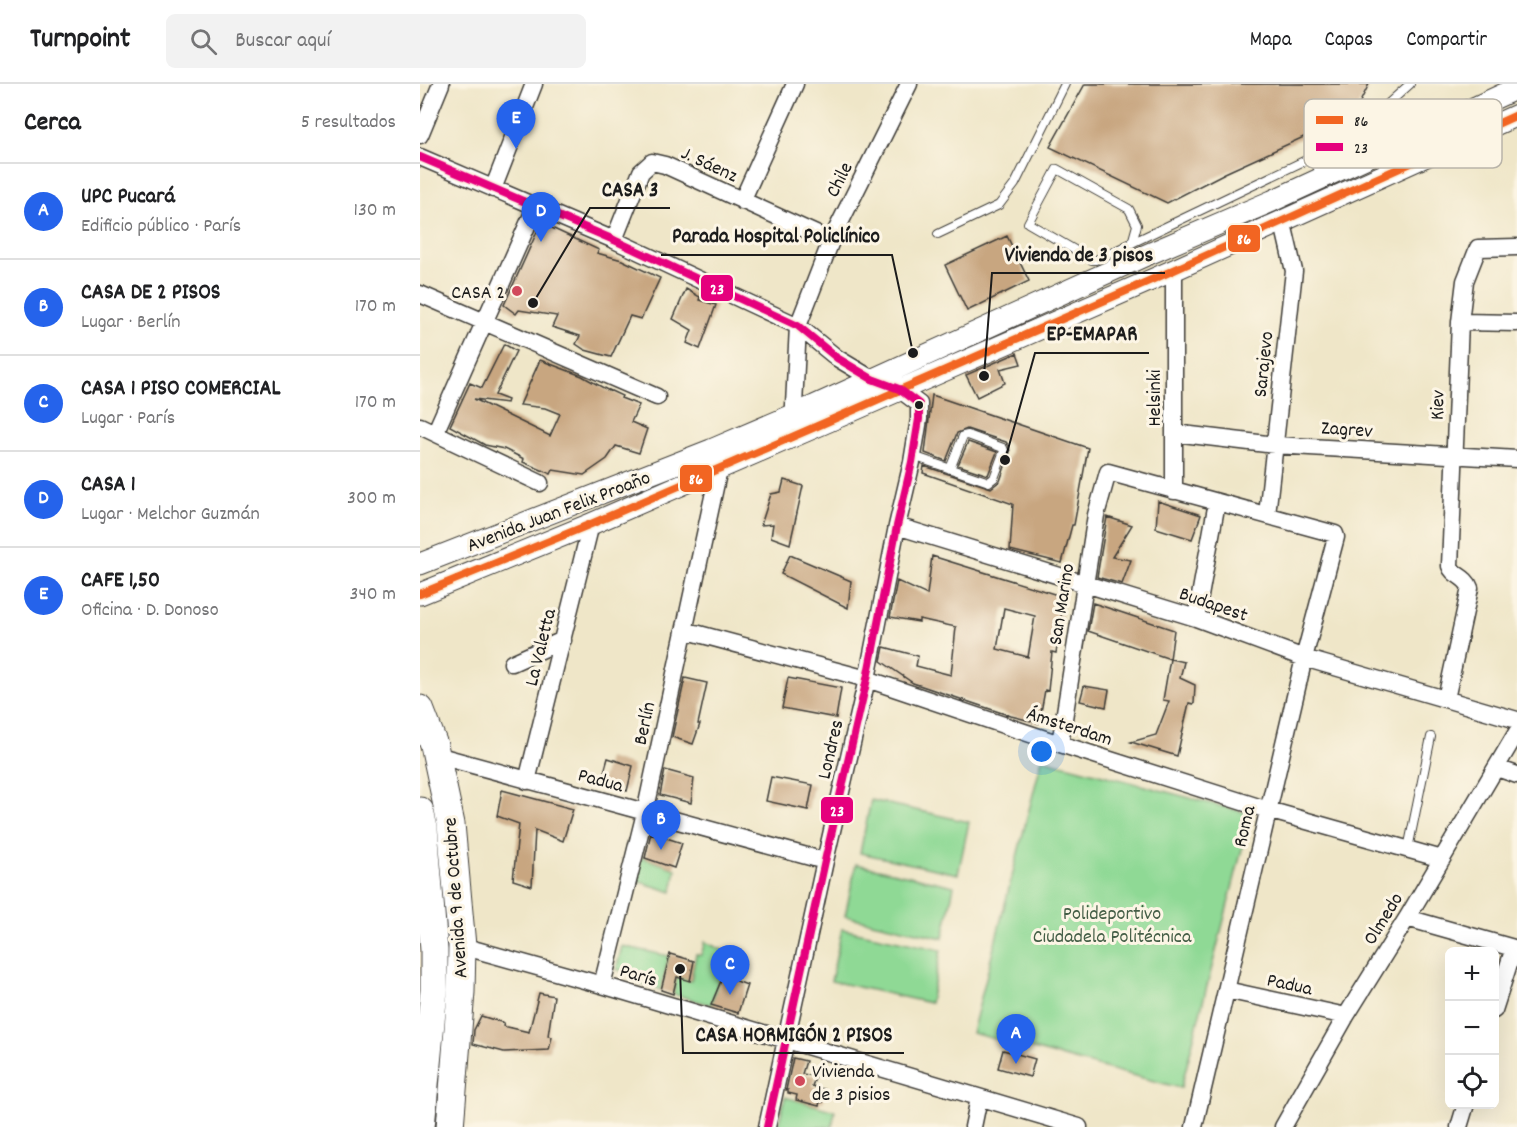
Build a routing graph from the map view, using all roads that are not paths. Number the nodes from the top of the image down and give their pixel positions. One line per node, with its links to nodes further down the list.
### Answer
1 (441, 84): 12 (street)
2 (534, 84): 19 (street)
3 (795, 84): 20 (street)
4 (909, 84): 25 (street, Chile)
5 (1065, 84): 23 (lane)
6 (1410, 84): 8 (lane)
7 (1517, 88): 9 (street, Avenida Juan Felix Proaño)
8 (1393, 99)
9 (1493, 99)
10 (1517, 115): 11 (street, Avenida Juan Felix Proaño)
11 (1502, 122)
12 (420, 135)
13 (420, 157): 19 (street)
14 (1304, 160): 26 (lane)
15 (1318, 168): 18 (lane)
16 (1344, 168): 18 (street, Avenida Juan Felix Proaño)
17 (1397, 168): 22 (street, Avenida Juan Felix Proaño)
18 (1322, 178): 34 (street, Avenida Juan Felix Proaño)
19 (493, 189): 21 (street)
20 (742, 201): 24 (street, J. Sáenz); 25 (street, J. Sáenz)
21 (535, 208): 24 (street); 31 (street)
22 (1282, 219): 28 (street, Avenida Juan Felix Proaño); 41 (street, Sarajevo)
23 (938, 234)
24 (614, 240): 33 (street)
25 (831, 241): 33 (street, Chile)
26 (1131, 243): 26 (lane)
27 (1517, 247): 30 (street, Kiev)
28 (1174, 270): 35 (street, Avenida Juan Felix Proaño); 39 (street, Helsinki)
29 (420, 294): 31 (street)
30 (1460, 322): 32 (street); 43 (street, Kiev)
31 (483, 323): 36 (street); 38 (street)
32 (1517, 323)
33 (798, 326): 34 (street); 37 (street, Chile)
34 (872, 380): 35 (street); 37 (street, Avenida Juan Felix Proaño)
35 (899, 389): 40 (street, Avenida Juan Felix Proaño); 42 (street, Londres)
36 (657, 398)
37 (794, 414): 40 (street, Chile); 53 (street, Avenida Juan Felix Proaño)
38 (427, 430): 47 (street)
39 (1174, 433): 41 (street, Zagrev); 48 (street, Helsinki)
40 (792, 437): 45 (street, Avenida Juan Felix Proaño)
41 (1275, 445): 43 (street, Zagrev); 50 (street, Sarajevo)
42 (913, 456): 46 (lane); 52 (street, Londres)
43 (1455, 456): 44 (street, Zagrev); 62 (street, Kiev)
44 (1517, 459)
45 (719, 469): 51 (street, Avenida Juan Felix Proaño); 57 (street, Berlín)
46 (950, 469): 46 (lane)
47 (540, 483)
48 (1174, 491): 49 (street); 54 (street, San Marino)
49 (1217, 502): 50 (street); 56 (street)
50 (1267, 514): 59 (street, Roma)
51 (591, 524): 55 (street, Avenida Juan Felix Proaño); 58 (street, La Valetta)
52 (897, 526): 54 (street, Budapest); 61 (street, Londres)
53 (420, 564)
54 (1084, 584): 56 (street, Budapest); 67 (street, San Marino)
55 (420, 594)
56 (1196, 618): 59 (street, Budapest)
57 (684, 630): 61 (street, Ámsterdam); 73 (street, Berlín)
58 (563, 640): 60 (street); 71 (street, La Valetta)
59 (1304, 658): 62 (street, Budapest); 72 (street, Roma)
60 (512, 663)
61 (867, 679): 67 (street, Ámsterdam); 77 (street, Londres)
62 (1446, 699): 64 (street, Budapest)
63 (420, 709): 68 (main road, Avenida 9 de Octubre)
64 (1517, 720)
65 (1517, 732): 69 (street, Olmedo)
66 (1431, 737): 75 (lane)
67 (1060, 744): 72 (street, Ámsterdam)
68 (436, 755): 71 (street, Padua); 79 (main road, Avenida 9 de Octubre)
69 (1497, 768): 70 (street); 76 (street, Olmedo)
70 (1517, 775)
71 (527, 781): 73 (street, Padua)
72 (1268, 810): 75 (street, Ámsterdam); 82 (street, Roma)
73 (645, 813): 77 (street, Padua); 81 (street, Berlín)
74 (421, 822): 88 (main road, Avenida 9 de Octubre)
75 (1408, 849): 76 (street, Ámsterdam)
76 (1442, 859): 78 (street, Olmedo)
77 (825, 861): 85 (street, Londres)
78 (1407, 918): 80 (street); 84 (street, Olmedo)
79 (462, 946): 81 (street, París); 89 (main road, Avenida 9 de Octubre)
80 (1515, 948): 83 (street)
81 (602, 985): 85 (street, París)
82 (1226, 990): 84 (street, Padua); 93 (street, Roma)
83 (1497, 1001)
84 (1346, 1016): 94 (street, Olmedo)
85 (786, 1040): 86 (street, París); 90 (street, Londres)
86 (979, 1098): 91 (street); 92 (street, París)
87 (1464, 1109): 95 (street)
88 (421, 1127)
89 (450, 1127)
90 (767, 1127)
91 (973, 1127)
92 (1079, 1127)
93 (1194, 1127)
94 (1283, 1127)
95 (1459, 1127)

